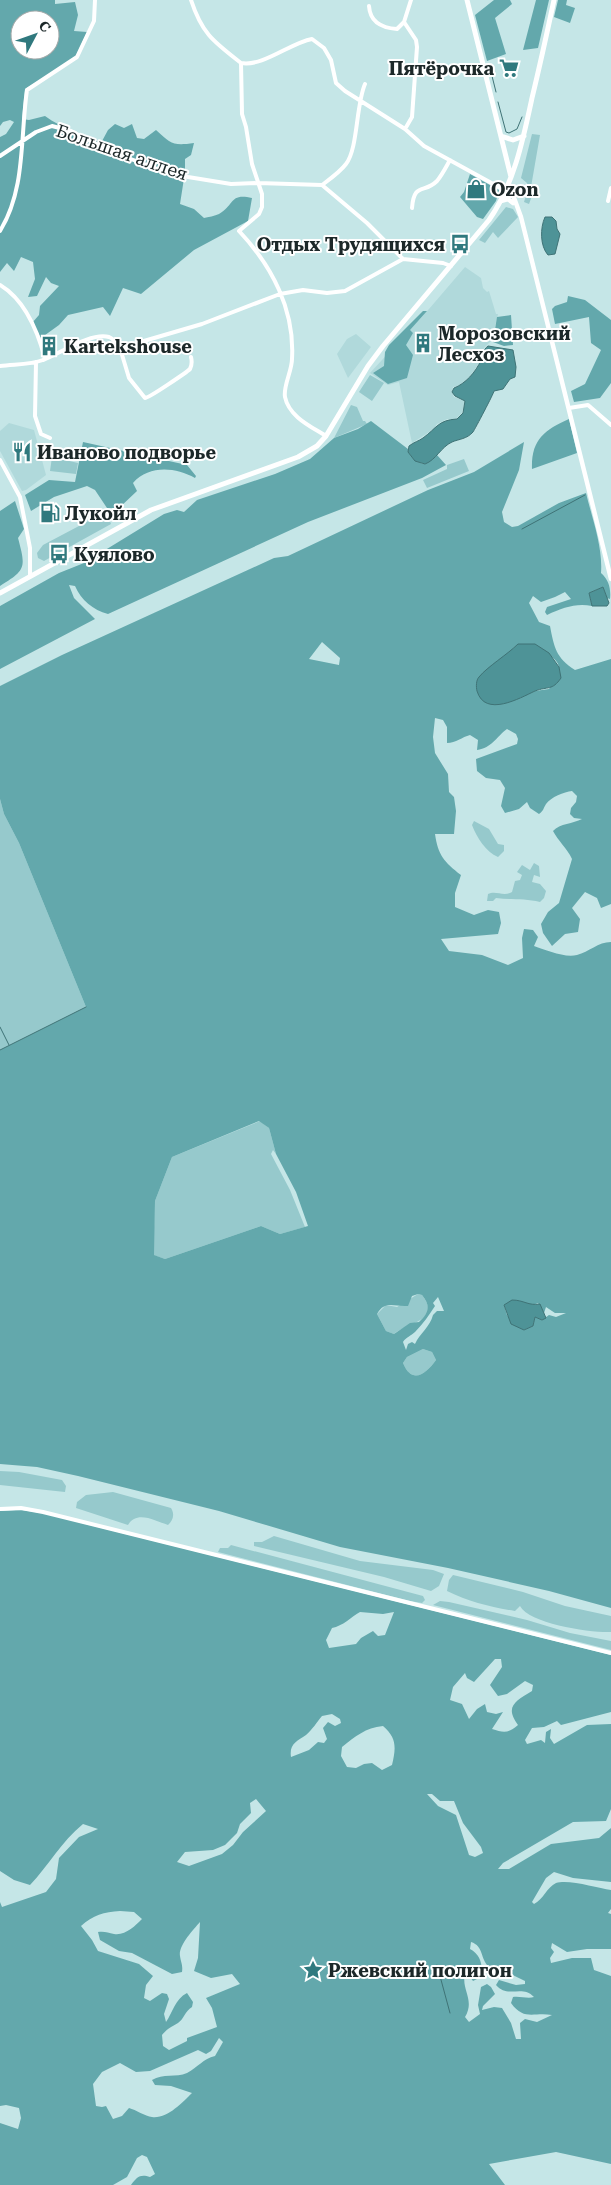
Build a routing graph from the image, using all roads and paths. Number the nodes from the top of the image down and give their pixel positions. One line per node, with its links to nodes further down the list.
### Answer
1 (94, 0): 14 (street)
2 (191, 0): 8 (street)
3 (411, 0): 7 (street)
4 (467, 0): 12 (main road)
5 (554, 0): 13 (main road)
6 (369, 6): 7 (street)
7 (404, 22): 11 (street)
8 (241, 63): 10 (street); 18 (street)
9 (365, 84): 10 (street)
10 (360, 100): 11 (street); 20 (street)
11 (405, 129): 16 (street)
12 (501, 136): 13 (main road); 17 (main road)
13 (524, 136): 17 (main road)
14 (24, 141): 15 (street, Большая аллея); 18 (street, Большая аллея); 27 (street)
15 (0, 156)
16 (450, 160): 22 (street); 26 (street)
17 (511, 177): 19 (main road)
18 (258, 183): 20 (street, Большая аллея); 31 (street)
19 (509, 184): 22 (main road); 25 (street)
20 (322, 185): 28 (street)
21 (611, 188): 24 (street)
22 (506, 191): 23 (main road)
23 (501, 201): 25 (street); 29 (main road)
24 (608, 201)
25 (516, 206): 37 (street)
26 (412, 208)
27 (0, 230)
28 (403, 259): 29 (street); 31 (street)
29 (451, 266): 39 (main road)
30 (0, 285): 34 (street)
31 (280, 294): 32 (street); 39 (street)
32 (120, 348): 33 (street); 34 (street)
33 (191, 357)
34 (45, 359): 35 (street)
35 (36, 362): 36 (street); 40 (street)
36 (0, 366)
37 (569, 408): 38 (street); 42 (street)
38 (611, 425)
39 (326, 436): 43 (main road)
40 (50, 438)
41 (0, 460): 43 (street)
42 (609, 561): 44 (street)
43 (30, 576): 45 (main road)
44 (611, 579)
45 (0, 592)
46 (0, 1508): 47 (street)
47 (611, 1653)

